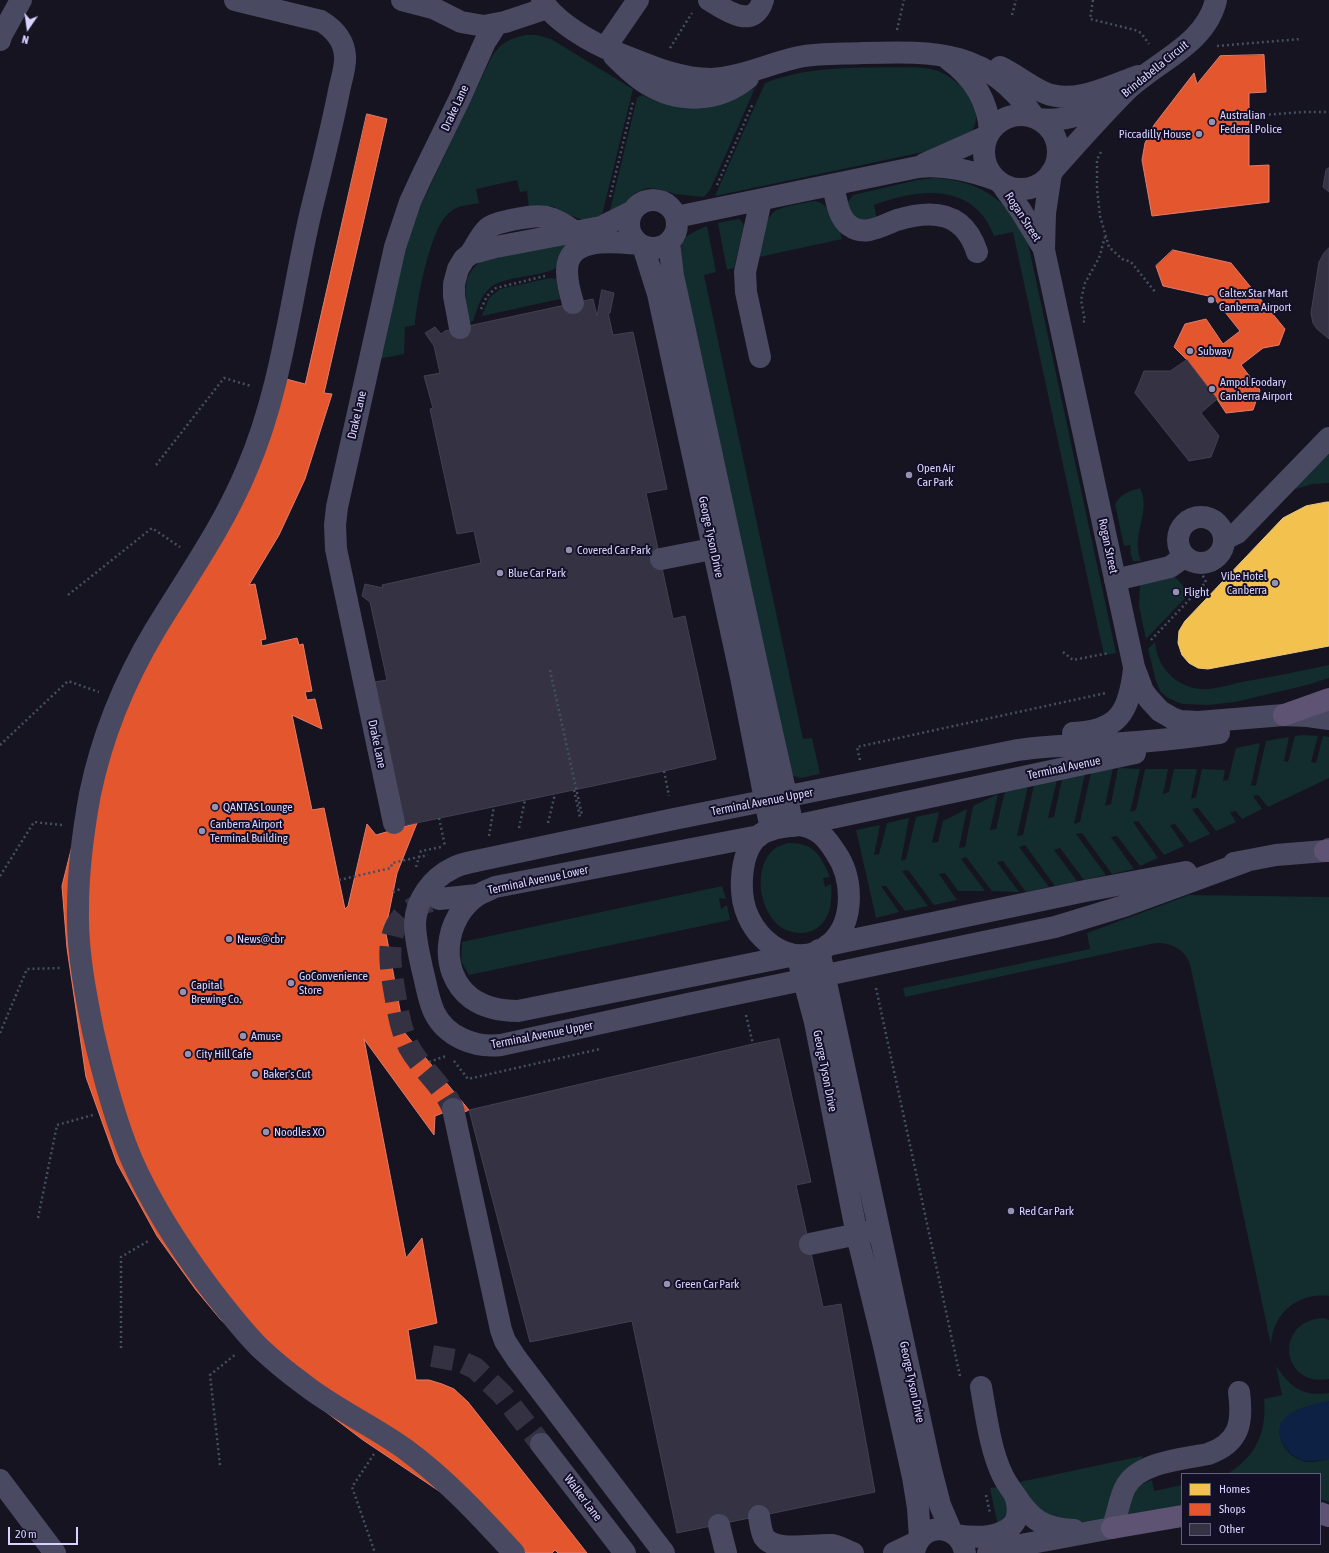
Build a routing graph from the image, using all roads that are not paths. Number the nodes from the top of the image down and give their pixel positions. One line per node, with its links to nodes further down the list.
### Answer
1 (21, 0): 10 (street)
2 (235, 0): 70 (street)
3 (402, 0): 9 (street)
4 (638, 0): 11 (street)
5 (763, 0): 7 (street)
6 (1216, 0): 13 (street, Brindabella Circuit)
7 (703, 3)
8 (545, 4): 9 (street); 11 (street)
9 (496, 25): 44 (street, Drake Lane)
10 (0, 40)
11 (606, 48): 12 (street)
12 (942, 55): 13 (street); 15 (street); 16 (street)
13 (1151, 71): 14 (street, Brindabella Circuit)
14 (1128, 89): 15 (street); 18 (street, Brindabella Circuit)
15 (1036, 118): 16 (street); 18 (street)
16 (989, 133): 17 (street); 19 (street)
17 (918, 167): 19 (street); 20 (street)
18 (1052, 171): 19 (street); 26 (street, Rogan Street)
19 (999, 182): 26 (street, Rogan Street)
20 (833, 184): 21 (street); 27 (street)
21 (761, 200): 23 (street); 30 (street)
22 (631, 212): 23 (street); 25 (street); 29 (street)
23 (676, 217): 24 (street)
24 (669, 242): 25 (street); 33 (street, George Tyson Drive)
25 (641, 245): 28 (street); 33 (street, George Tyson Drive)
26 (1044, 250): 36 (street, Rogan Street)
27 (977, 252)
28 (573, 303)
29 (460, 328)
30 (760, 357)
31 (1329, 438): 32 (street)
32 (1225, 539): 35 (street); 35 (street)
33 (722, 547): 34 (street); 45 (street, George Tyson Drive); 46 (street, George Tyson Drive)
34 (661, 559)
35 (1190, 560): 36 (street)
36 (1115, 580): 37 (street, Rogan Street)
37 (1134, 668): 40 (street, Rogan Street); 43 (street)
38 (1329, 699): 40 (main road)
39 (1329, 705): 40 (main road)
40 (1284, 715): 41 (street, Terminal Avenue); 42 (street, Terminal Avenue)
41 (1329, 719)
42 (1219, 733): 43 (street, Terminal Avenue Upper); 45 (street, Terminal Avenue)
43 (1018, 750): 48 (street, Terminal Avenue Upper)
44 (394, 823)
45 (796, 825): 46 (street); 51 (street)
46 (765, 833): 49 (street, Terminal Avenue Lower); 52 (street)
47 (1328, 850): 48 (street)
48 (1247, 861): 51 (street)
49 (478, 895): 50 (street); 52 (street, Terminal Avenue Lower)
50 (439, 899)
51 (823, 947): 52 (street); 54 (street, George Tyson Drive)
52 (796, 955): 55 (street, George Tyson Drive)
53 (453, 1109): 72 (street)
54 (879, 1229): 55 (street); 66 (street, George Tyson Drive)
55 (857, 1235): 56 (street); 67 (street, George Tyson Drive)
56 (810, 1244)
57 (981, 1387): 61 (street)
58 (1239, 1392): 65 (street)
59 (541, 1444): 71 (street, Walker Lane)
60 (0, 1480): 69 (street)
61 (1014, 1493): 65 (street); 68 (street)
62 (759, 1516): 74 (street)
63 (1181, 1516): 65 (main road)
64 (719, 1525): 73 (street)
65 (1104, 1529): 68 (street); 76 (street)
66 (958, 1540): 67 (street); 68 (street)
67 (917, 1544): 75 (street)
68 (992, 1544)
69 (55, 1553)
70 (514, 1553)
71 (625, 1553)
72 (664, 1553)
73 (726, 1553)
74 (853, 1553)
75 (894, 1553)
76 (1030, 1553)

